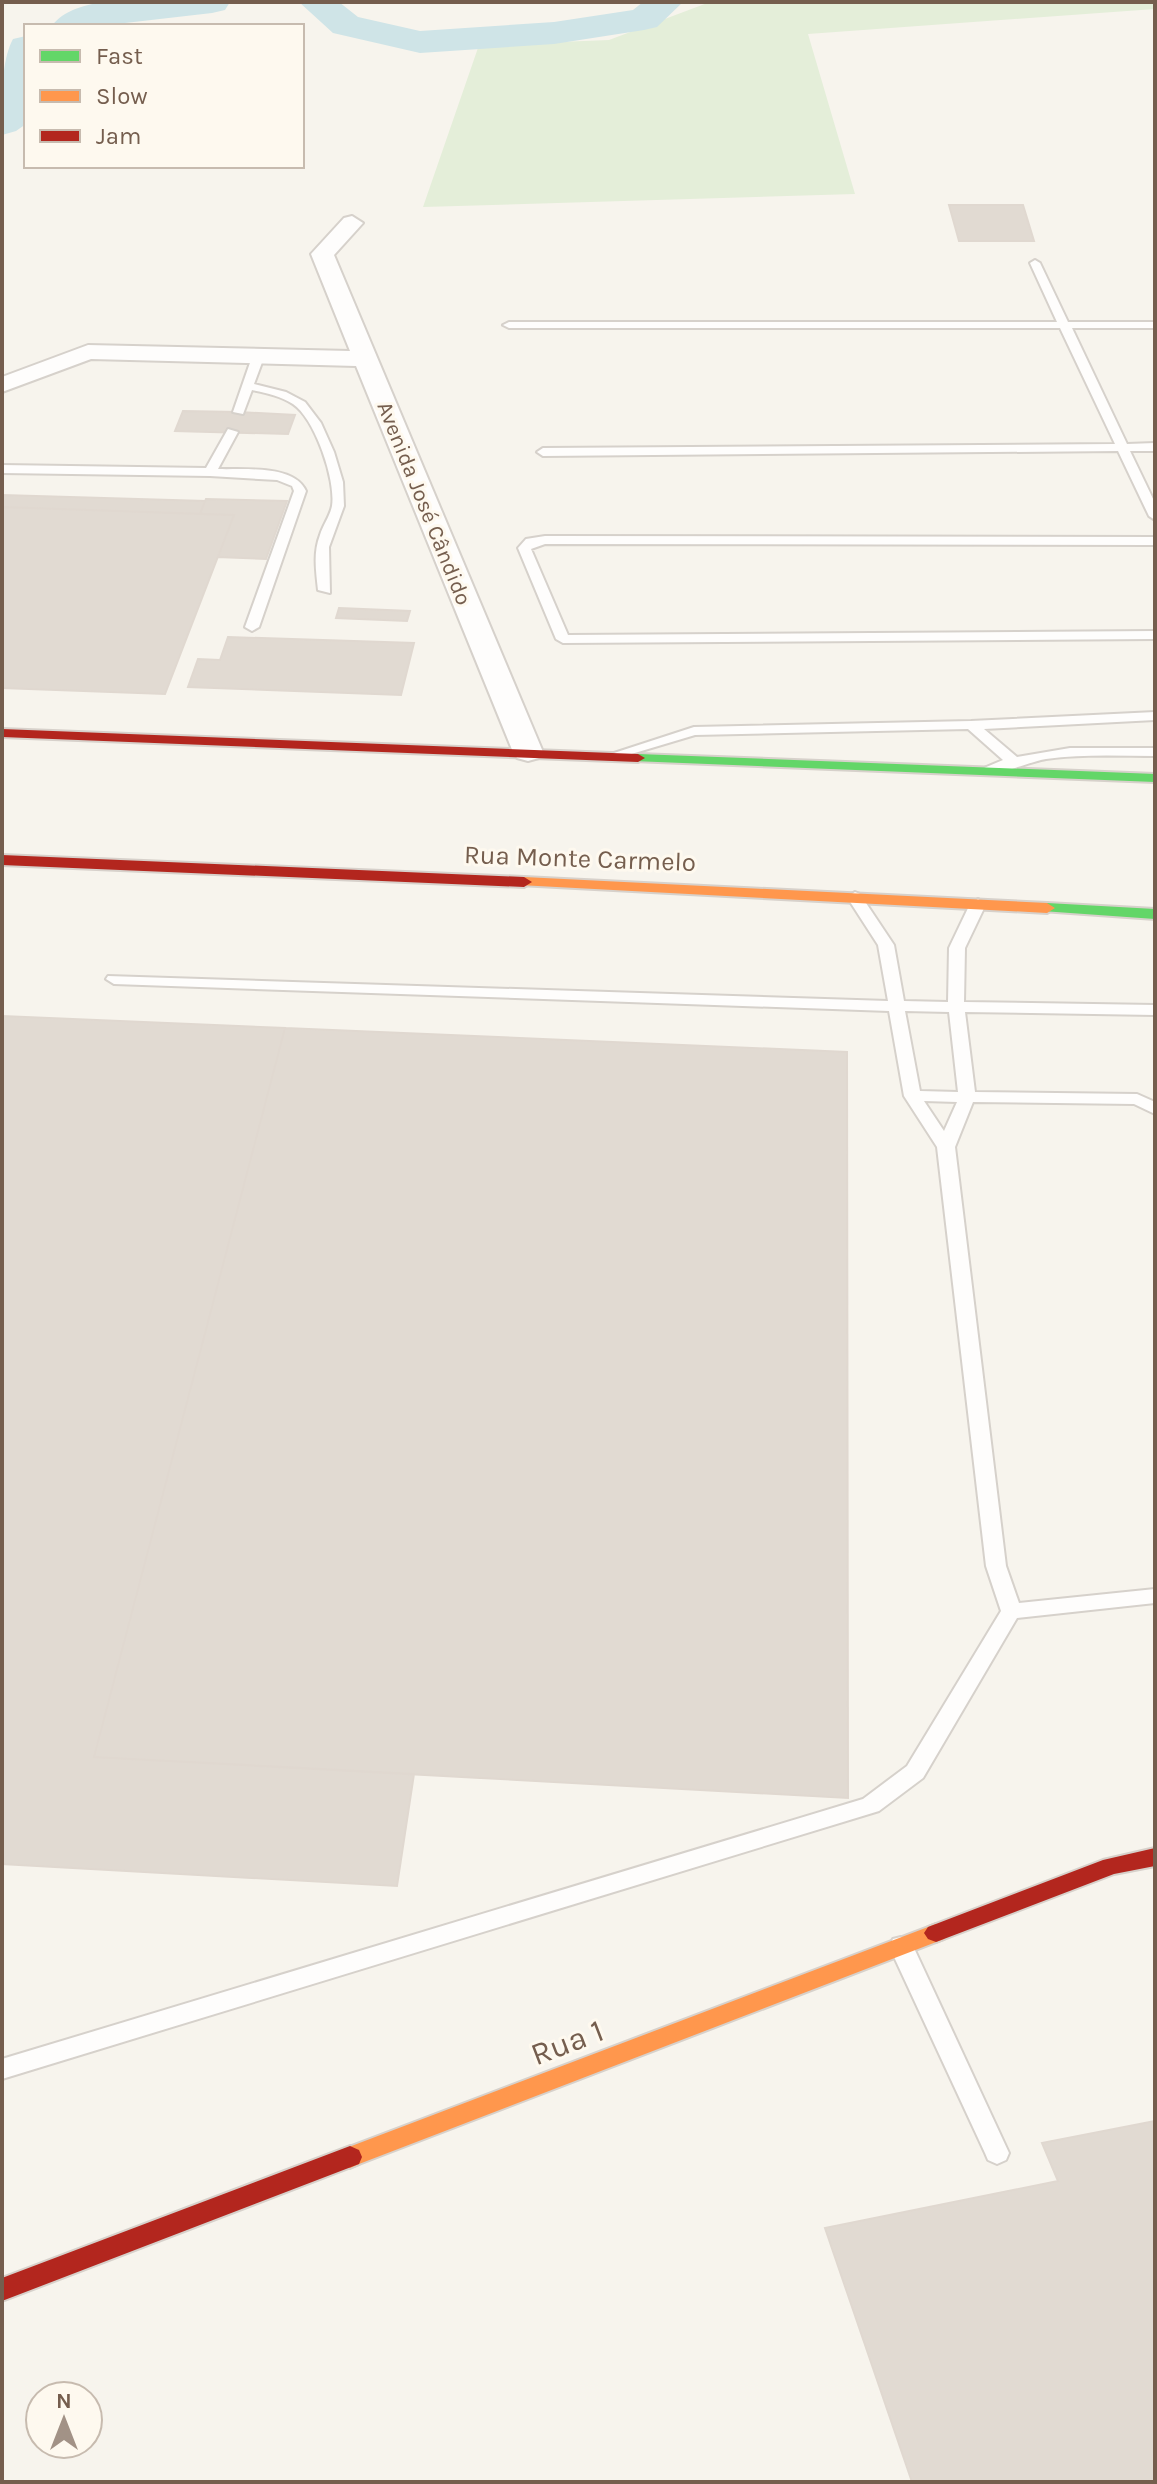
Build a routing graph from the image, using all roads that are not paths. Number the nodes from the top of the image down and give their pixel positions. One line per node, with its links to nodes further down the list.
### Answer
1 (352, 223): 7 (street, Avenida José Cândido)
2 (1035, 263): 4 (lane)
3 (509, 325): 4 (lane)
4 (1064, 325): 5 (lane); 12 (lane)
5 (1155, 325)
6 (258, 357): 7 (street); 8 (street); 9 (lane)
7 (366, 359): 25 (street, Avenida José Cândido)
8 (2, 385)
9 (248, 386): 10 (lane); 19 (lane)
10 (239, 412)
11 (232, 432): 16 (lane)
12 (1122, 447): 13 (lane); 14 (lane); 17 (lane)
13 (1155, 447)
14 (543, 452)
15 (2, 469): 16 (lane)
16 (210, 472): 20 (lane)
17 (1155, 516)
18 (1155, 541): 21 (lane)
19 (325, 590)
20 (252, 627)
21 (1155, 635)
22 (1155, 716): 23 (lane)
23 (971, 725): 27 (lane); 28 (lane)
24 (2, 733): 25 (main road)
25 (528, 752): 27 (main road)
26 (1155, 752): 28 (lane)
27 (612, 756): 29 (main road)
28 (1012, 760): 29 (lane)
29 (989, 771): 30 (main road)
30 (1155, 776)
31 (2, 860): 32 (main road, Rua Monte Carmelo)
32 (855, 897): 33 (main road, Rua Monte Carmelo); 36 (lane)
33 (978, 904): 34 (main road, Rua Monte Carmelo); 37 (lane)
34 (1150, 914)
35 (114, 979): 36 (lane)
36 (898, 1006): 37 (lane); 39 (lane)
37 (956, 1006): 38 (lane); 40 (lane)
38 (1155, 1010)
39 (912, 1096): 40 (lane); 42 (lane)
40 (967, 1097): 41 (lane); 42 (lane)
41 (1155, 1109)
42 (946, 1147): 44 (lane)
43 (1155, 1596): 44 (lane)
44 (1011, 1611): 47 (lane)
45 (1155, 1857): 46 (main road, Rua 1)
46 (901, 1946): 48 (lane); 49 (main road, Rua 1)
47 (2, 2069)
48 (997, 2153)
49 (2, 2290)

